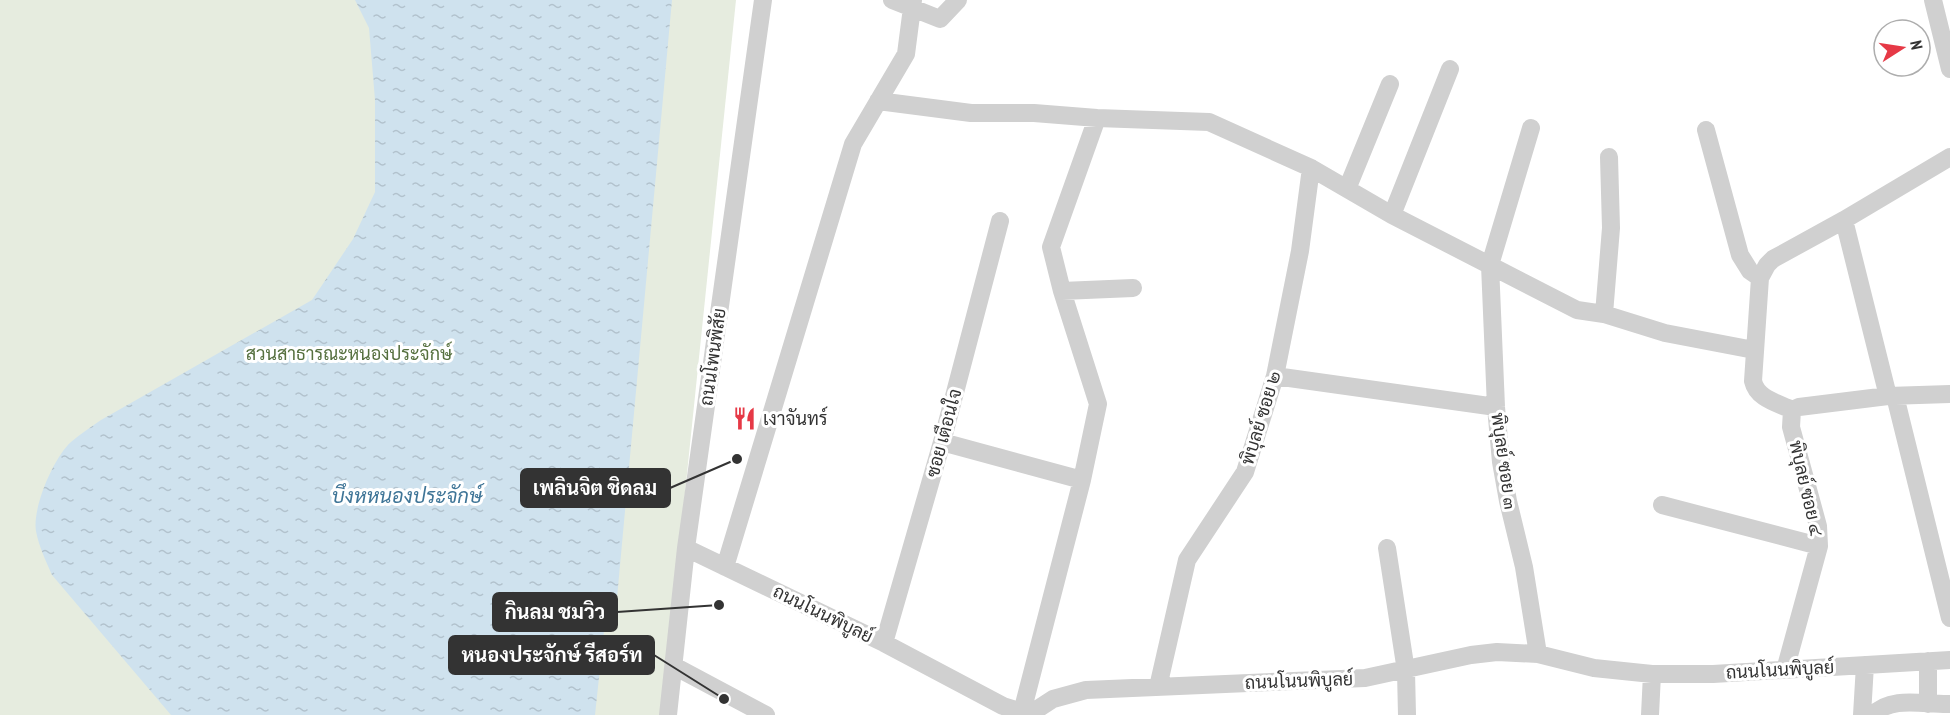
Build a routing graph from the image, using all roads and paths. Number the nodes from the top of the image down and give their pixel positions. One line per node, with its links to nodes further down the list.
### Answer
1 (763, 0): 35 (street, ถนนโพนพิสัย)
2 (892, 0): 5 (street)
3 (958, 0): 5 (street)
4 (1933, 0): 7 (street)
5 (913, 5): 9 (street)
6 (1450, 69): 17 (street)
7 (1950, 69)
8 (1389, 84): 16 (street)
9 (878, 100): 10 (street); 37 (street)
10 (1097, 118): 15 (street); 23 (street)
11 (1531, 128): 20 (street, พิบุลย์ ซอย ๓)
12 (1706, 130): 21 (street)
13 (1609, 157): 24 (street)
14 (1950, 157): 18 (street)
15 (1311, 168): 16 (street); 26 (street, พิบุลย์ ซอย ๒)
16 (1347, 189): 17 (street)
17 (1392, 215): 20 (street)
18 (1844, 220): 21 (street); 28 (street)
19 (1000, 221): 31 (street, ซอย เตือนใจ)
20 (1490, 265): 24 (street); 29 (street, พิบุลย์ ซอย ๓)
21 (1760, 279): 25 (street)
22 (1133, 288): 23 (street)
23 (1062, 291): 32 (street)
24 (1604, 314): 25 (street)
25 (1754, 350): 30 (street)
26 (1275, 376): 29 (street); 48 (street, พิบุลย์ ซอย ๒)
27 (1950, 394): 28 (street)
28 (1892, 396): 30 (street); 38 (street)
29 (1496, 407): 40 (street, พิบุลย์ ซอย ๓)
30 (1792, 410): 34 (street, พิบุลย์ ซอย ๔)
31 (942, 442): 32 (street); 39 (street, ซอย เตือนใจ)
32 (1082, 480): 51 (street)
33 (1662, 505): 34 (street)
34 (1819, 546): 46 (street, พิบุลย์ ซอย ๔)
35 (686, 548): 37 (street, ถนนโนนพิบูลย์); 44 (street, ถนนโพนพิสัย)
36 (1387, 548): 45 (street)
37 (724, 567): 39 (street, ถนนโนนพิบูลย์)
38 (1950, 618)
39 (884, 643): 51 (street, ถนนโนนพิบูลย์)
40 (1538, 654): 45 (street, ถนนโนนพิบูลย์); 47 (street, ถนนโนนพิบูลย์)
41 (1950, 660): 42 (street, ถนนโนนพิบูลย์)
42 (1928, 661): 43 (street, ถนนโนนพิบูลย์); 49 (street)
43 (1865, 665): 46 (street, ถนนโนนพิบูลย์); 56 (street)
44 (674, 666): 52 (street, ถนนโพนพิสัย); 53 (street)
45 (1406, 670): 48 (street, ถนนโนนพิบูลย์); 54 (street)
46 (1785, 670): 47 (street, ถนนโนนพิบูลย์)
47 (1652, 674): 55 (street)
48 (1158, 687): 51 (street, ถนนโนนพิบูลย์)
49 (1928, 704): 50 (street); 57 (street)
50 (1950, 704)
51 (1030, 713)
52 (668, 715)
53 (766, 715)
54 (1407, 715)
55 (1650, 715)
56 (1862, 715)
57 (1873, 715)

